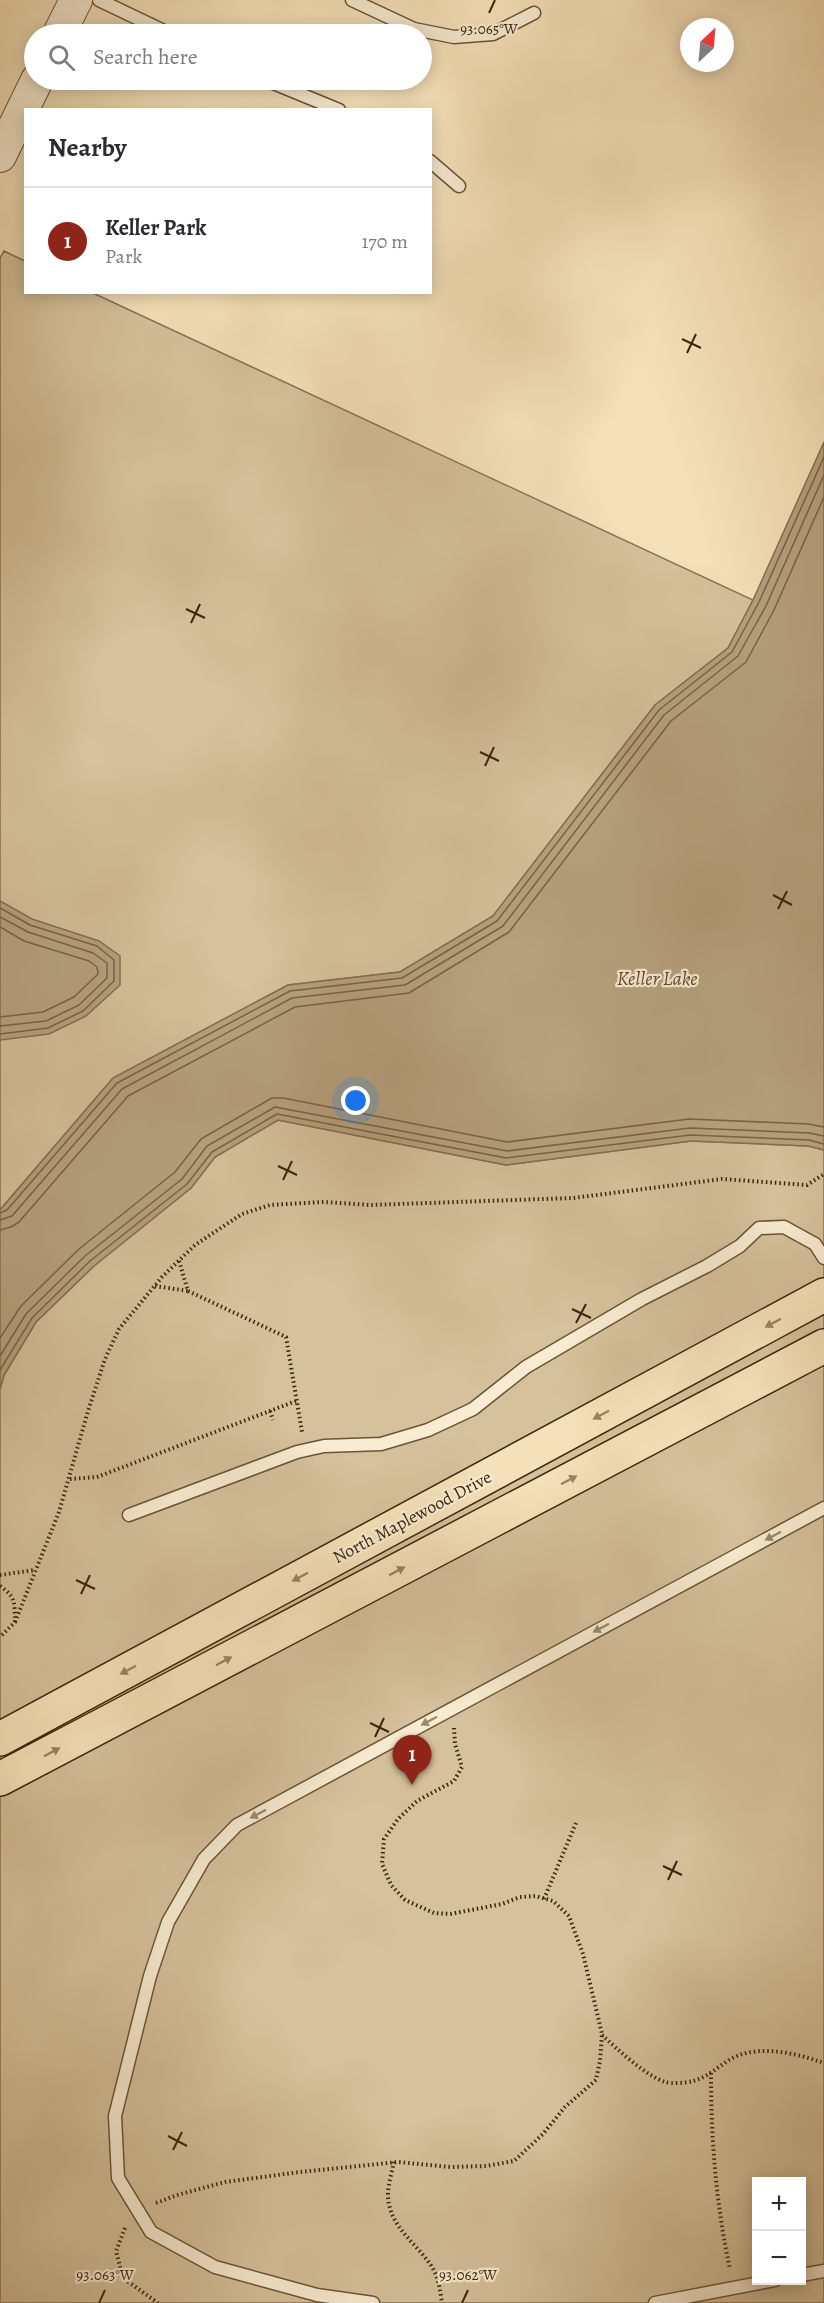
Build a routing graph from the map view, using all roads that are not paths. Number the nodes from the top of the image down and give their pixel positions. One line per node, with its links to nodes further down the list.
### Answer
1 (76, 0): 5 (street)
2 (99, 0): 6 (lane)
3 (352, 0): 7 (lane)
4 (534, 13): 8 (lane)
5 (64, 24)
6 (149, 24)
7 (403, 24)
8 (432, 33)
9 (32, 90): 12 (street)
10 (290, 90): 11 (lane)
11 (334, 108)
12 (0, 156)
13 (432, 162): 14 (lane)
14 (459, 186)
15 (824, 1258): 19 (lane)
16 (824, 1295): 20 (main road, North Maplewood Drive, one-way to 20)
17 (824, 1346): 21 (main road, one-way to 17)
18 (824, 1508): 25 (lane, one-way to 25)
19 (129, 1515)
20 (3, 1737)
21 (0, 1779)
22 (824, 2271): 23 (lane)
23 (806, 2275)
24 (752, 2284): 26 (lane)
25 (373, 2303)
26 (655, 2303)

